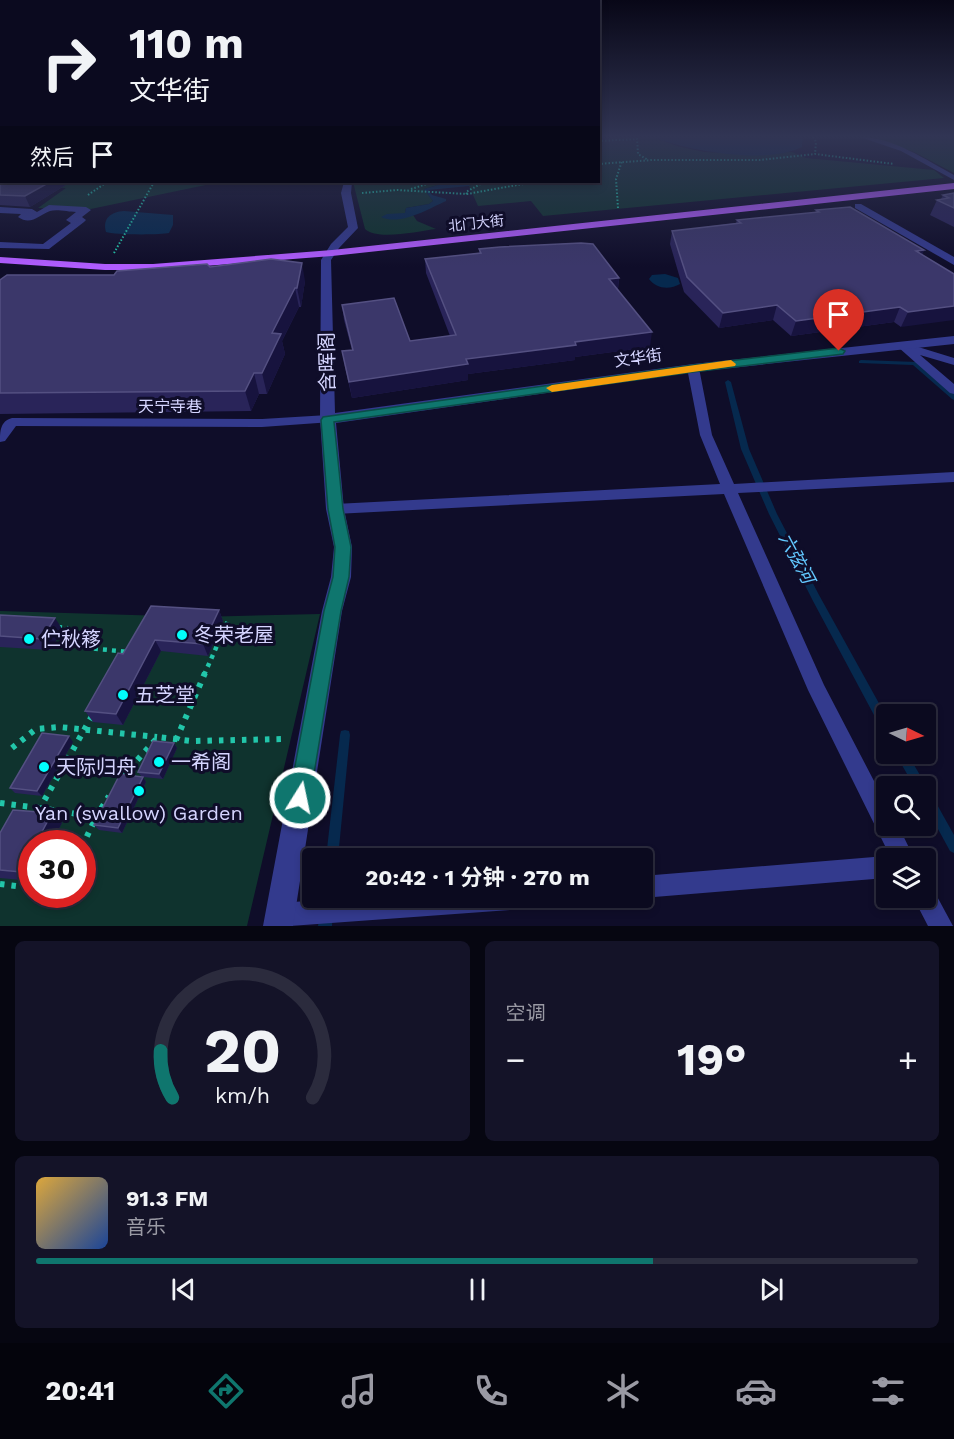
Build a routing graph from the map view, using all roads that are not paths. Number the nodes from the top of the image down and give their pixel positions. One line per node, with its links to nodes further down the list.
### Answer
1 (348, 183): 7 (street)
2 (954, 186): 7 (main road, 北门大街)
3 (954, 193): 4 (main road, 北门大街)
4 (858, 206): 7 (main road, 北门大街); 9 (street)
5 (0, 210): 6 (street)
6 (0, 245)
7 (329, 256): 8 (main road, 北门大街); 10 (main road, 北门大街); 16 (street, 含晖阁)
8 (0, 260)
9 (954, 262)
10 (0, 270)
11 (954, 340): 12 (street, 文华街)
12 (902, 345): 13 (lane); 14 (street, 文华街); 15 (lane)
13 (954, 362)
14 (693, 368): 16 (street, 文华街); 19 (lane)
15 (954, 390)
16 (328, 420): 17 (lane, 天宁寺巷); 20 (street, 含晖阁)
17 (0, 438)
18 (954, 477): 19 (lane)
19 (729, 488): 20 (lane); 21 (lane)
20 (335, 509): 26 (street, 含晖阁)
21 (898, 848)
22 (876, 868): 23 (lane)
23 (653, 886)
24 (387, 908): 26 (lane)
25 (931, 908): 27 (lane)
26 (278, 920)
27 (942, 926)

